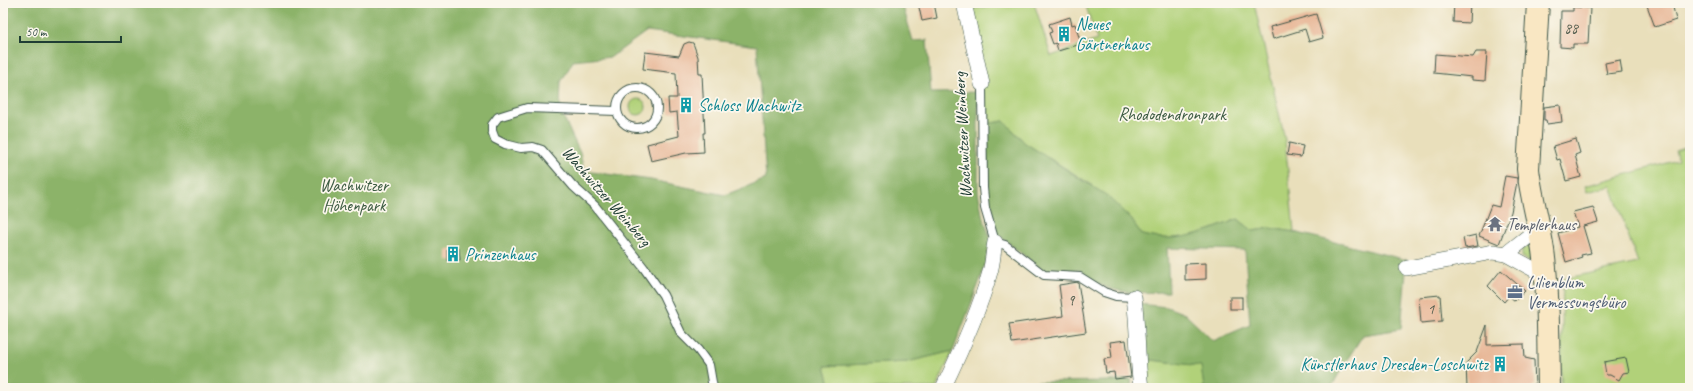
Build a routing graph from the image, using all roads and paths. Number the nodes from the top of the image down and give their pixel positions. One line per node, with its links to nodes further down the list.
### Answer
1 (964, 3): 3 (street, Wachwitzer Weinberg)
2 (1538, 3): 5 (main road)
3 (982, 84): 6 (lane, Wachwitzer Weinberg)
4 (617, 111): 4 (lane); 11 (lane, Wachwitzer Weinberg)
5 (1539, 228): 7 (street); 9 (main road)
6 (995, 242): 10 (lane); 12 (street, Wachwitzer Weinberg)
7 (1506, 254): 8 (street); 9 (street)
8 (1407, 268)
9 (1544, 275): 14 (main road)
10 (1134, 297): 13 (street)
11 (713, 388)
12 (943, 388)
13 (1141, 388)
14 (1549, 388)

